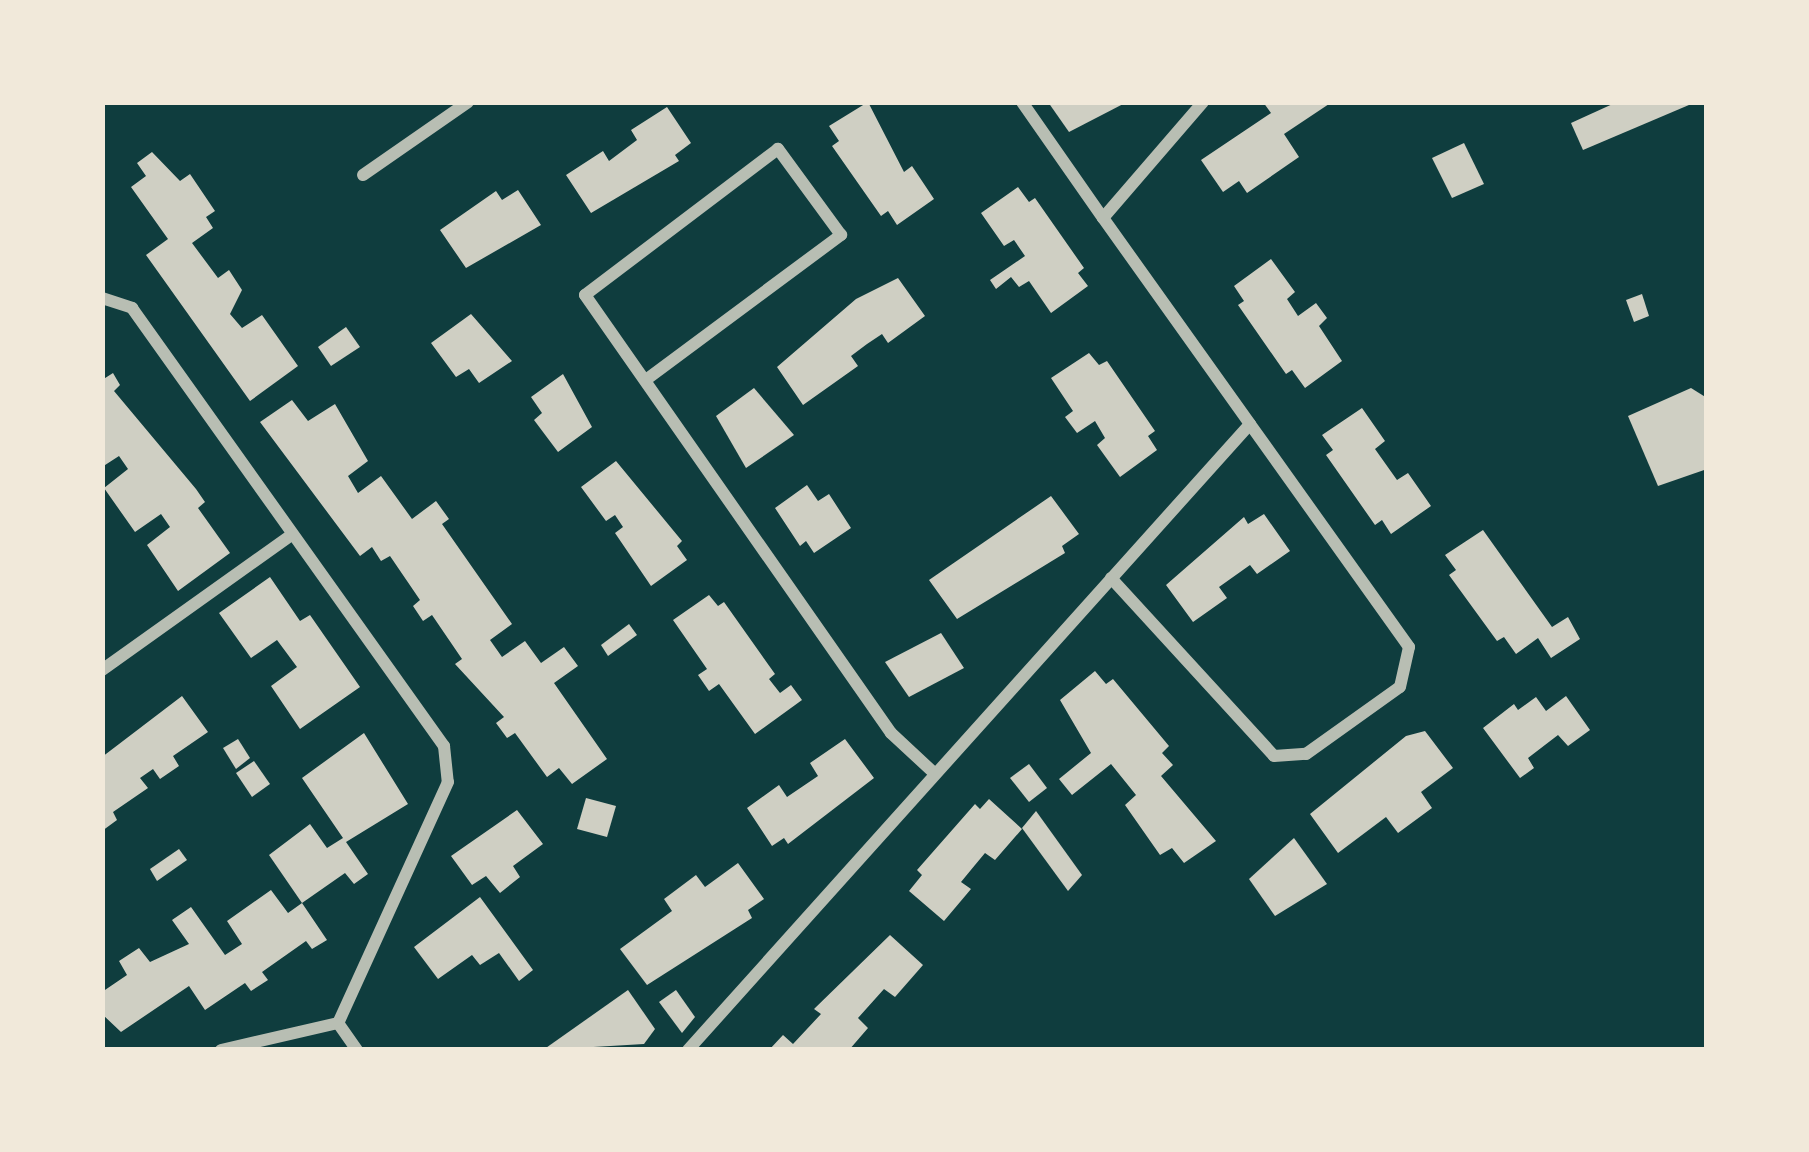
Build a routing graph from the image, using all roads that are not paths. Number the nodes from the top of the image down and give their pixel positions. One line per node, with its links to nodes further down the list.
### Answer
1 (468, 102): 4 (street)
2 (1022, 102): 5 (street)
3 (1203, 102): 5 (street)
4 (363, 175)
5 (1103, 218): 8 (street)
6 (102, 298): 9 (street)
7 (647, 380): 7 (street); 12 (street)
8 (1250, 424): 10 (street); 10 (street)
9 (291, 535): 11 (street); 13 (street)
10 (1111, 578): 12 (street)
11 (105, 661)
12 (934, 773): 16 (street)
13 (338, 1023): 14 (street); 15 (street)
14 (221, 1050)
15 (357, 1050)
16 (688, 1050)

